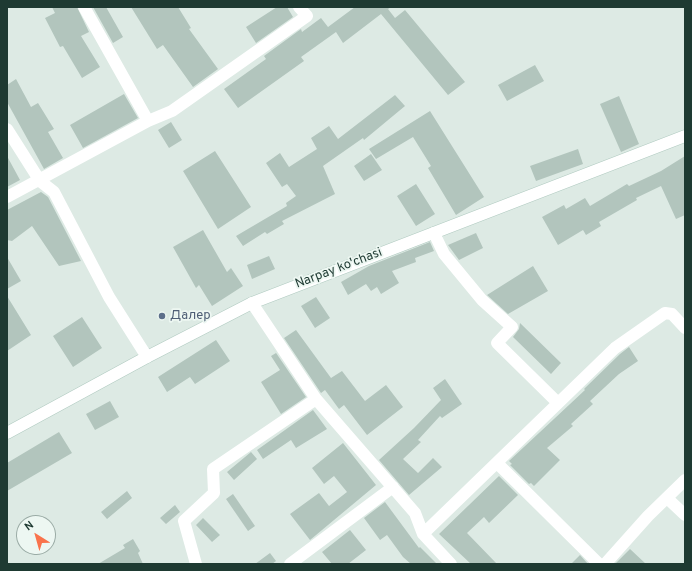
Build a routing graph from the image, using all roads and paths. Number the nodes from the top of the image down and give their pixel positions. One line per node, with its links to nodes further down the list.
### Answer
1 (84, 7): 3 (street)
2 (300, 7): 3 (street)
3 (148, 121): 6 (street)
4 (7, 129): 6 (street)
5 (685, 136): 8 (street, Narpay ko'chasi)
6 (40, 181): 7 (street); 11 (street)
7 (7, 197)
8 (434, 233): 9 (street, Narpay ko'chasi); 13 (street)
9 (252, 303): 11 (street, Narpay ko'chasi); 12 (street)
10 (685, 328): 13 (street)
11 (147, 357): 14 (street, Narpay ko'chasi)
12 (316, 399): 17 (street); 21 (street)
13 (558, 403): 15 (street)
14 (7, 433)
15 (497, 463): 20 (street); 24 (street)
16 (685, 480): 18 (street)
17 (392, 487): 20 (street); 22 (street)
18 (667, 498): 19 (street); 24 (street)
19 (685, 515)
20 (423, 534): 23 (street)
21 (196, 564)
22 (290, 564)
23 (451, 564)
24 (603, 564)

